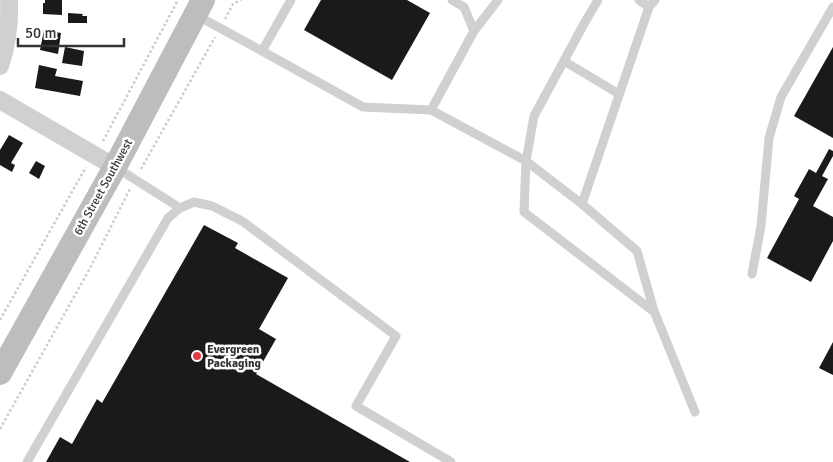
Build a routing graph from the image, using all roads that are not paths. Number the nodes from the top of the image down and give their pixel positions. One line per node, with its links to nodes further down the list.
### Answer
1 (9, 0): 13 (street)
2 (291, 0): 11 (lane)
3 (452, 0): 10 (lane)
4 (498, 0): 10 (lane)
5 (598, 0): 12 (lane)
6 (639, 0): 7 (lane)
7 (652, 4): 14 (lane)
8 (199, 7): 11 (lane); 18 (main road, 6th Street Southwest)
9 (833, 7): 21 (lane)
10 (474, 31): 16 (lane)
11 (262, 51): 16 (lane)
12 (564, 61): 14 (lane); 17 (lane)
13 (0, 66)
14 (619, 94): 19 (lane)
15 (0, 100): 18 (street)
16 (431, 110): 17 (lane)
17 (526, 162): 19 (lane); 22 (lane)
18 (115, 167): 20 (lane); 23 (main road, 6th Street Southwest)
19 (582, 204): 22 (lane)
20 (180, 208): 25 (lane); 26 (lane)
21 (752, 274)
22 (654, 311): 24 (lane)
23 (0, 373)
24 (695, 412)
25 (27, 462)
26 (452, 462)

